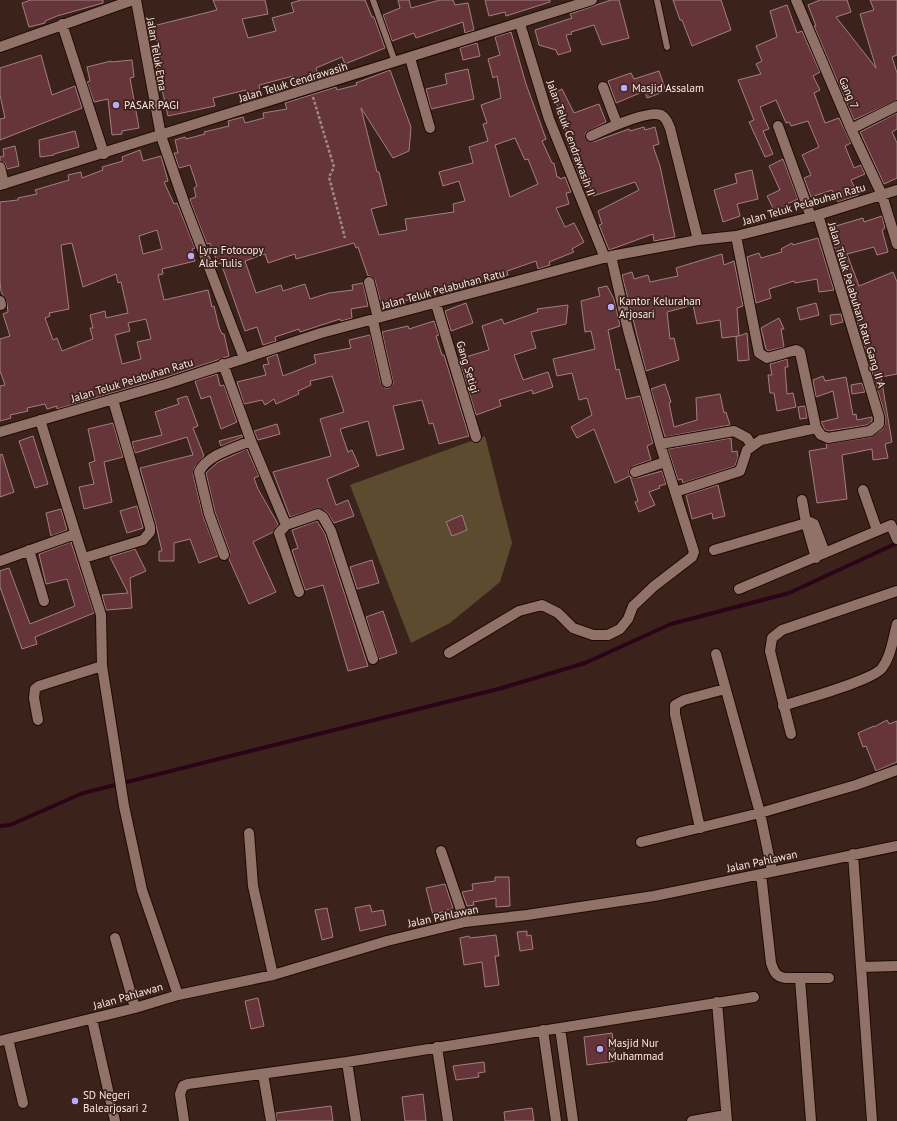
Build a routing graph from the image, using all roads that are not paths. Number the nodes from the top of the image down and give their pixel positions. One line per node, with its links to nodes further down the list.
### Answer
1 (134, 0): 7 (street); 19 (street, Jalan Teluk Etna)
2 (373, 0): 12 (lane)
3 (592, 0): 6 (street, Jalan Teluk Cendrawasih)
4 (657, 0): 10 (lane)
5 (796, 0): 18 (street, Gang 7)
6 (574, 3): 8 (street, Jalan Teluk Cendrawasih)
7 (62, 24): 9 (street); 21 (street)
8 (520, 24): 11 (street, Jalan Teluk Cendrawasih); 30 (street, Jalan Teluk Cendrawasih II)
9 (0, 47)
10 (667, 47)
11 (410, 58): 12 (street, Jalan Teluk Cendrawasih); 17 (street)
12 (395, 62): 19 (street, Jalan Teluk Cendrawasih)
13 (603, 87): 15 (street)
14 (897, 106): 18 (street)
15 (617, 124): 20 (street); 28 (street)
16 (778, 126): 26 (street)
17 (430, 128)
18 (851, 129): 25 (street, Gang 7)
19 (161, 136): 21 (street, Jalan Teluk Cendrawasih); 34 (street, Jalan Teluk Etna)
20 (591, 136)
21 (104, 154): 23 (street, Jalan Teluk Cendrawasih)
22 (0, 167): 23 (street)
23 (2, 185)
24 (897, 190): 25 (street, Jalan Teluk Pelabuhan Ratu)
25 (882, 195): 26 (street, Jalan Teluk Pelabuhan Ratu); 29 (street, Gang 7)
26 (814, 216): 27 (street, Jalan Teluk Pelabuhan Ratu); 39 (street, Jalan Teluk Pelabuhan Ratu Gang II A)
27 (736, 236): 28 (street, Jalan Teluk Pelabuhan Ratu); 39 (street)
28 (698, 240): 30 (street, Jalan Teluk Pelabuhan Ratu)
29 (897, 244)
30 (608, 257): 32 (street, Jalan Teluk Pelabuhan Ratu); 43 (street, Jalan Teluk Cendrawasih II)
31 (369, 282): 33 (street)
32 (436, 304): 33 (street, Jalan Teluk Pelabuhan Ratu); 41 (street, Gang Setigi)
33 (376, 320): 34 (street, Jalan Teluk Pelabuhan Ratu); 36 (street)
34 (244, 358): 35 (street, Jalan Teluk Pelabuhan Ratu)
35 (223, 364): 37 (street, Jalan Teluk Pelabuhan Ratu); 42 (street)
36 (387, 382)
37 (113, 400): 38 (street, Jalan Teluk Pelabuhan Ratu); 60 (street)
38 (40, 420): 40 (street, Jalan Teluk Pelabuhan Ratu); 54 (street)
39 (816, 428): 44 (street)
40 (0, 432)
41 (476, 437)
42 (251, 441): 52 (street); 59 (street)
43 (660, 444): 44 (street); 45 (street, Jalan Teluk Cendrawasih II)
44 (752, 446): 48 (street)
45 (665, 462): 46 (street); 48 (street, Jalan Teluk Cendrawasih II)
46 (635, 472)
47 (863, 490): 53 (street)
48 (675, 492): 68 (street, Jalan Teluk Cendrawasih II)
49 (802, 500): 50 (street)
50 (806, 523): 57 (street); 58 (street); 61 (street)
51 (894, 523): 53 (street); 55 (street)
52 (286, 525): 65 (street); 70 (street)
53 (877, 530): 58 (street)
54 (76, 534): 56 (street); 60 (street)
55 (897, 538)
56 (29, 550): 62 (street); 66 (street)
57 (714, 550)
58 (825, 553): 61 (street)
59 (224, 554)
60 (84, 558): 71 (street)
61 (816, 558): 63 (street)
62 (0, 561)
63 (739, 589)
64 (897, 591): 73 (street)
65 (299, 592)
66 (44, 601)
67 (897, 624): 73 (street)
68 (449, 653)
69 (716, 654): 72 (street)
70 (373, 658)
71 (102, 666): 74 (street); 93 (street)
72 (726, 689): 77 (street); 78 (street)
73 (784, 706): 75 (street)
74 (38, 720)
75 (791, 734)
76 (897, 770): 77 (street)
77 (760, 814): 78 (street); 84 (street)
78 (700, 828): 80 (street)
79 (249, 833): 90 (street)
80 (641, 842)
81 (897, 846): 83 (street, Jalan Pahlawan)
82 (441, 851): 86 (street)
83 (853, 854): 84 (street, Jalan Pahlawan); 89 (street)
84 (772, 871): 85 (street, Jalan Pahlawan)
85 (761, 874): 86 (street, Jalan Pahlawan); 92 (street)
86 (465, 922): 90 (street, Jalan Pahlawan)
87 (115, 938): 96 (street)
88 (897, 966): 89 (street)
89 (861, 967): 115 (street)
90 (273, 975): 93 (street, Jalan Pahlawan)
91 (829, 978): 92 (street)
92 (800, 979): 114 (street)
93 (178, 995): 96 (street, Jalan Pahlawan)
94 (754, 997): 95 (street)
95 (717, 1002): 98 (street); 105 (street)
96 (135, 1008): 97 (street, Jalan Pahlawan)
97 (92, 1019): 100 (street, Jalan Pahlawan); 106 (street)
98 (560, 1028): 99 (street); 112 (street)
99 (543, 1030): 101 (street); 111 (street)
100 (4, 1040): 104 (street)
101 (437, 1047): 102 (street); 110 (street)
102 (347, 1062): 103 (street); 109 (street)
103 (263, 1074): 107 (street); 108 (street)
104 (23, 1103)
105 (727, 1118): 113 (street)
106 (115, 1121)
107 (184, 1121)
108 (270, 1121)
109 (356, 1121)
110 (448, 1121)
111 (556, 1121)
112 (573, 1121)
113 (692, 1121)
114 (811, 1121)
115 (872, 1121)

